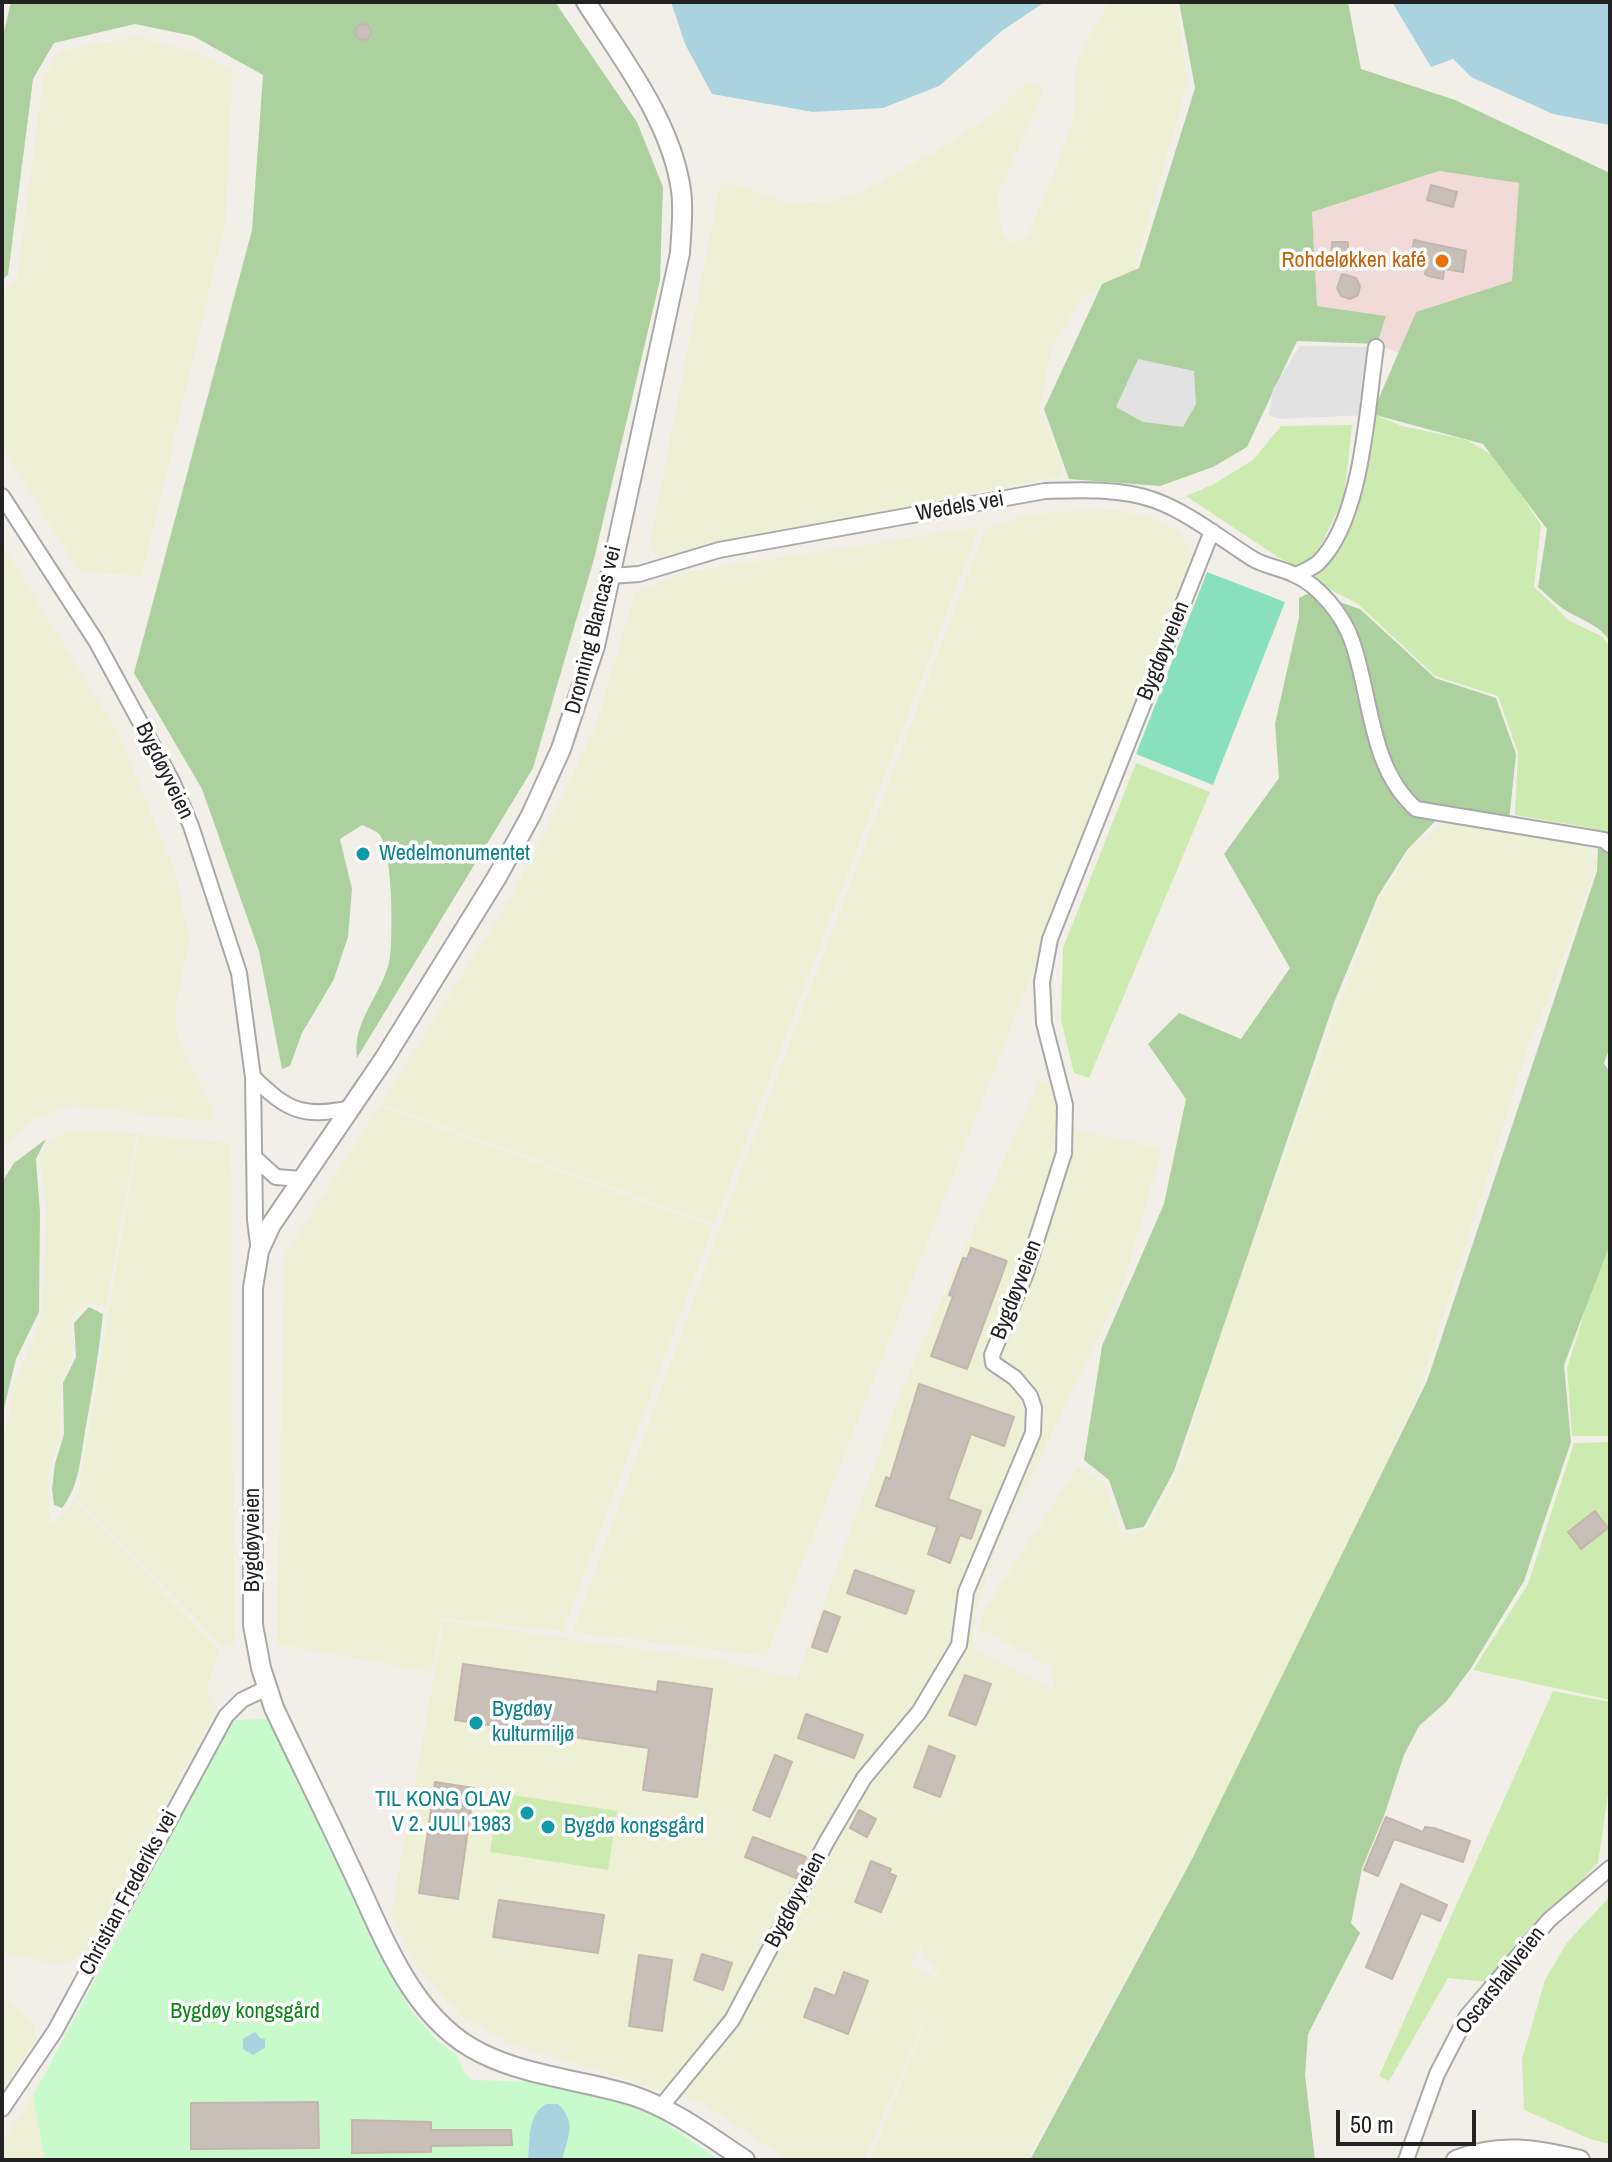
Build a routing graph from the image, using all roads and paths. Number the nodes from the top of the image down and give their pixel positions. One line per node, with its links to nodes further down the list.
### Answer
1 (586, 2): 6 (street, Dronning Blancas vei)
2 (1376, 347): 5 (street)
3 (2, 496): 8 (street, Bygdøyveien)
4 (1212, 531): 5 (street, Wedels vei); 6 (street, Wedels vei); 15 (street, Bygdøyveien)
5 (1296, 575): 7 (street, Wedels vei)
6 (610, 576): 9 (street, Dronning Blancas vei)
7 (1610, 845)
8 (253, 1077): 9 (street); 10 (street, Bygdøyveien)
9 (351, 1108): 11 (street, Dronning Blancas vei)
10 (255, 1158): 11 (street); 12 (street, Bygdøyveien)
11 (302, 1179): 12 (street, Dronning Blancas vei)
12 (259, 1251): 13 (street, Bygdøyveien)
13 (267, 1688): 15 (street, Bygdøyveien); 16 (street, Christian Frederiks vei)
14 (1610, 1868): 18 (street, Oscarshallveien)
15 (660, 2108): 17 (street, Bygdøyveien)
16 (2, 2109)
17 (745, 2160)
18 (1406, 2160)
19 (1456, 2160): 20 (street)
20 (1580, 2160)

